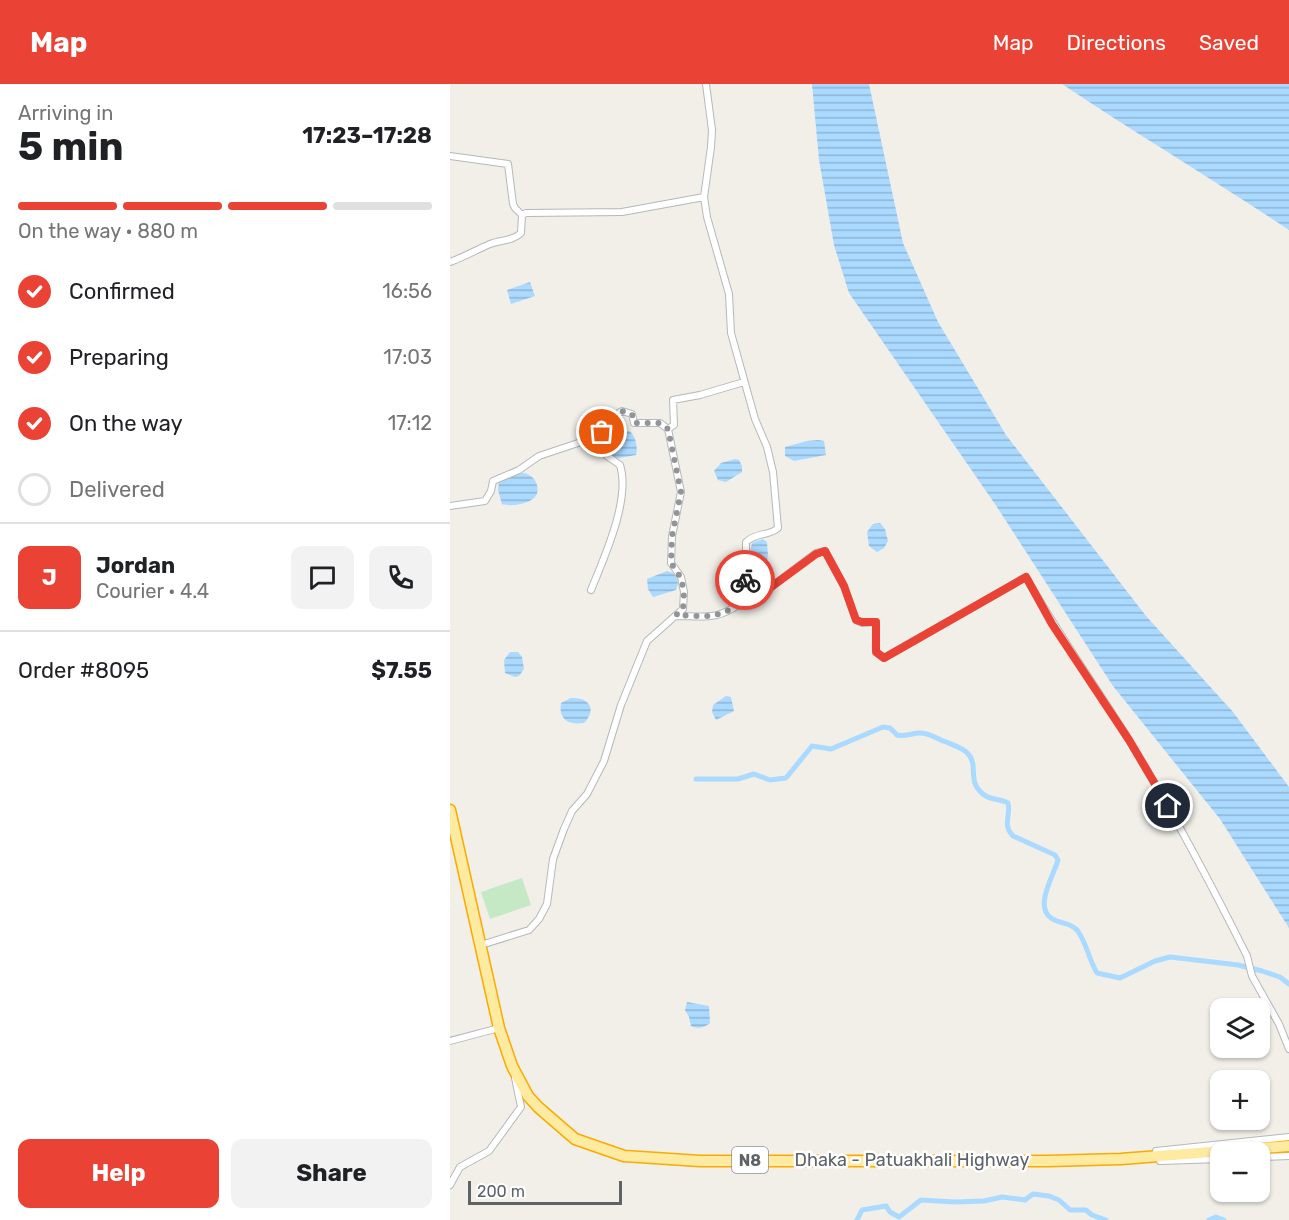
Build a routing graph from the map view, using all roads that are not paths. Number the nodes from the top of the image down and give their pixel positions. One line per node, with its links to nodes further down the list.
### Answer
1 (706, 84): 3 (street)
2 (450, 156): 4 (street)
3 (704, 197): 4 (street); 6 (street)
4 (522, 215): 5 (street)
5 (450, 262)
6 (744, 382): 7 (street); 10 (street)
7 (668, 429): 8 (street); 12 (street)
8 (602, 432): 9 (street); 11 (street)
9 (450, 506)
10 (746, 576): 12 (street); 17 (street)
11 (591, 590)
12 (676, 615): 14 (street)
13 (450, 810): 14 (highway, Dhaka - Patuakhali Highway / N8)
14 (481, 945): 15 (highway, Dhaka - Patuakhali Highway / N8)
15 (499, 1028): 16 (street); 18 (highway, Dhaka - Patuakhali Highway / N8)
16 (450, 1041)
17 (1289, 1049)
18 (512, 1066): 23 (highway, Dhaka - Patuakhali Highway / N8); 25 (street)
19 (1289, 1137): 23 (street)
20 (1289, 1146): 23 (highway, Dhaka - Patuakhali Highway / N8)
21 (1289, 1156): 22 (street)
22 (1270, 1157)
23 (1121, 1159): 24 (street)
24 (1210, 1159)
25 (450, 1185)

